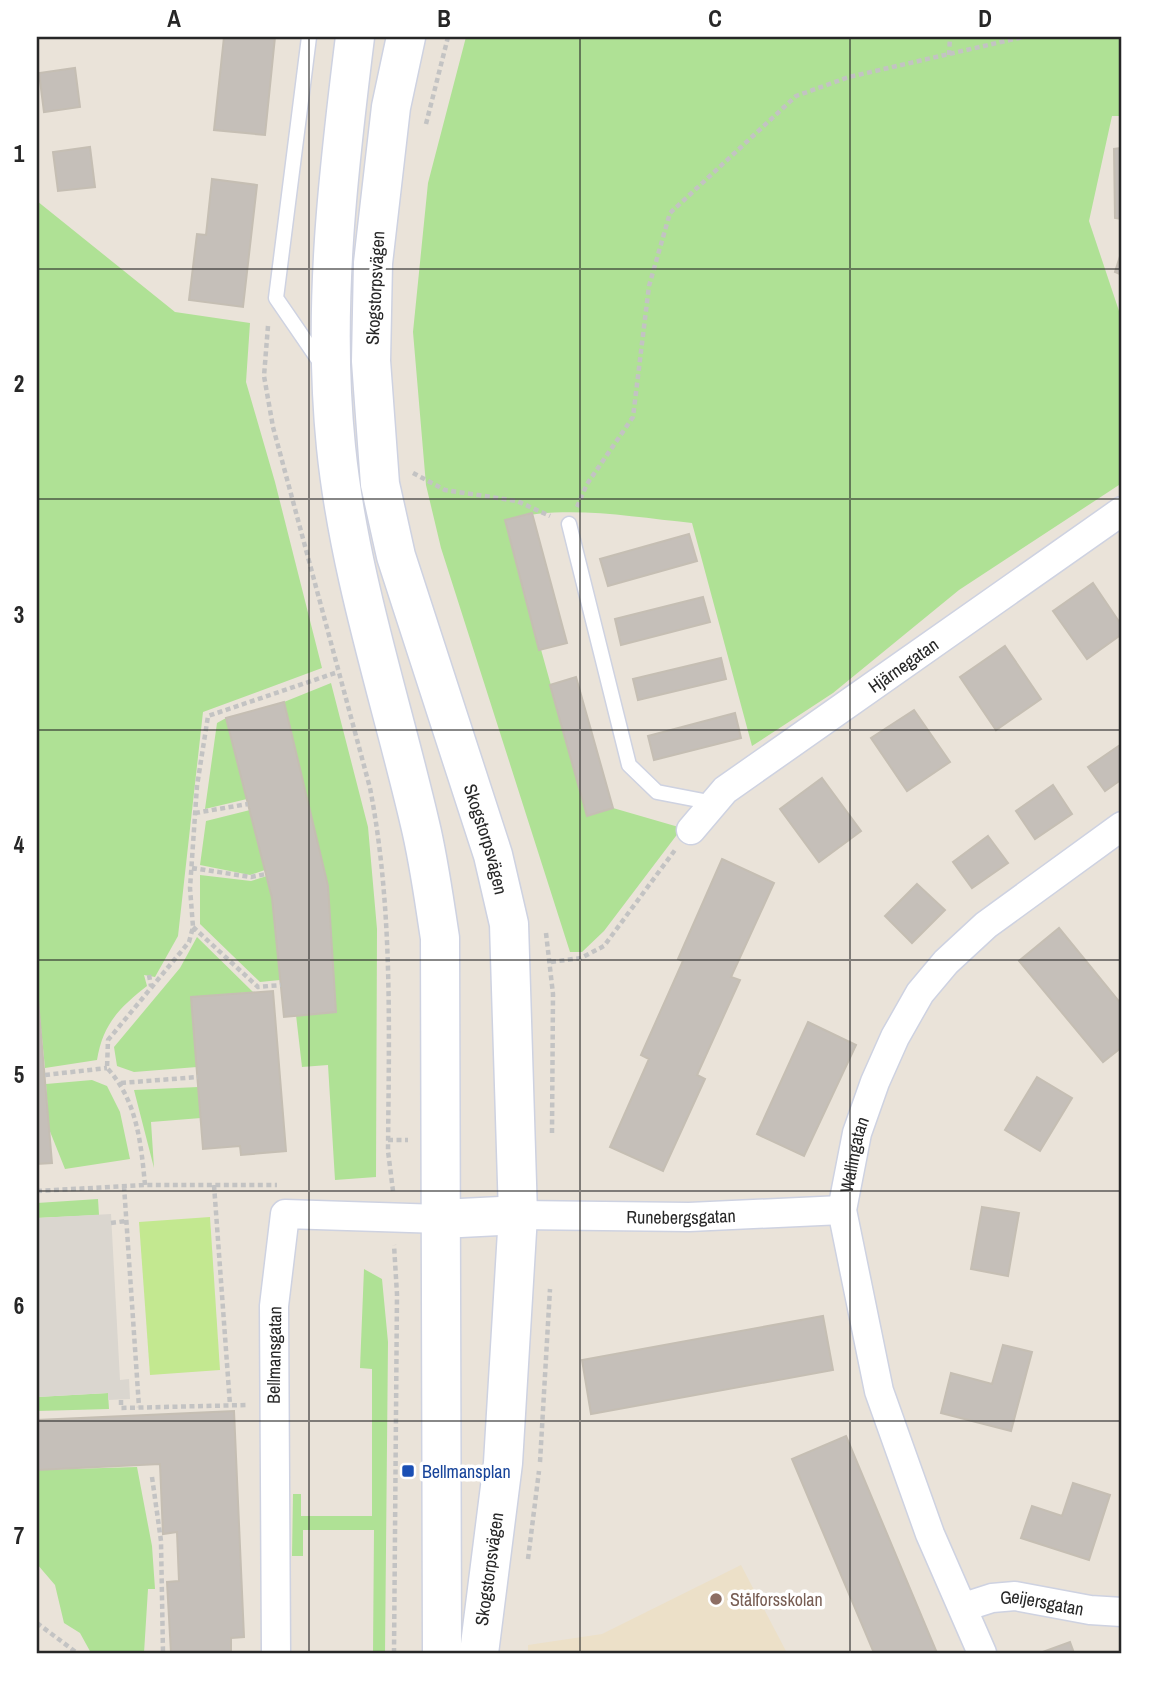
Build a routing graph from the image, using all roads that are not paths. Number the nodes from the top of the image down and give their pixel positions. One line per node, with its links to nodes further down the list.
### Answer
1 (309, 37): 4 (lane)
2 (355, 37): 4 (main road)
3 (406, 37): 11 (main road, Skogstorpsvägen)
4 (332, 381): 12 (main road)
5 (1122, 511): 7 (street, Hjärnegatan)
6 (569, 524): 7 (lane)
7 (714, 803): 9 (street, Hjärnegatan)
8 (1122, 826): 10 (street, Wallingatan)
9 (691, 830)
10 (842, 1210): 11 (street, Runebergsgatan); 13 (street, Wallingatan)
11 (518, 1215): 12 (main road); 17 (main road, Skogstorpsvägen)
12 (441, 1219): 15 (street, Bellmansgatan); 16 (main road)
13 (964, 1607): 14 (street, Geijersgatan); 18 (street, Wallingatan)
14 (1122, 1612)
15 (276, 1653)
16 (442, 1653)
17 (479, 1653)
18 (982, 1653)

